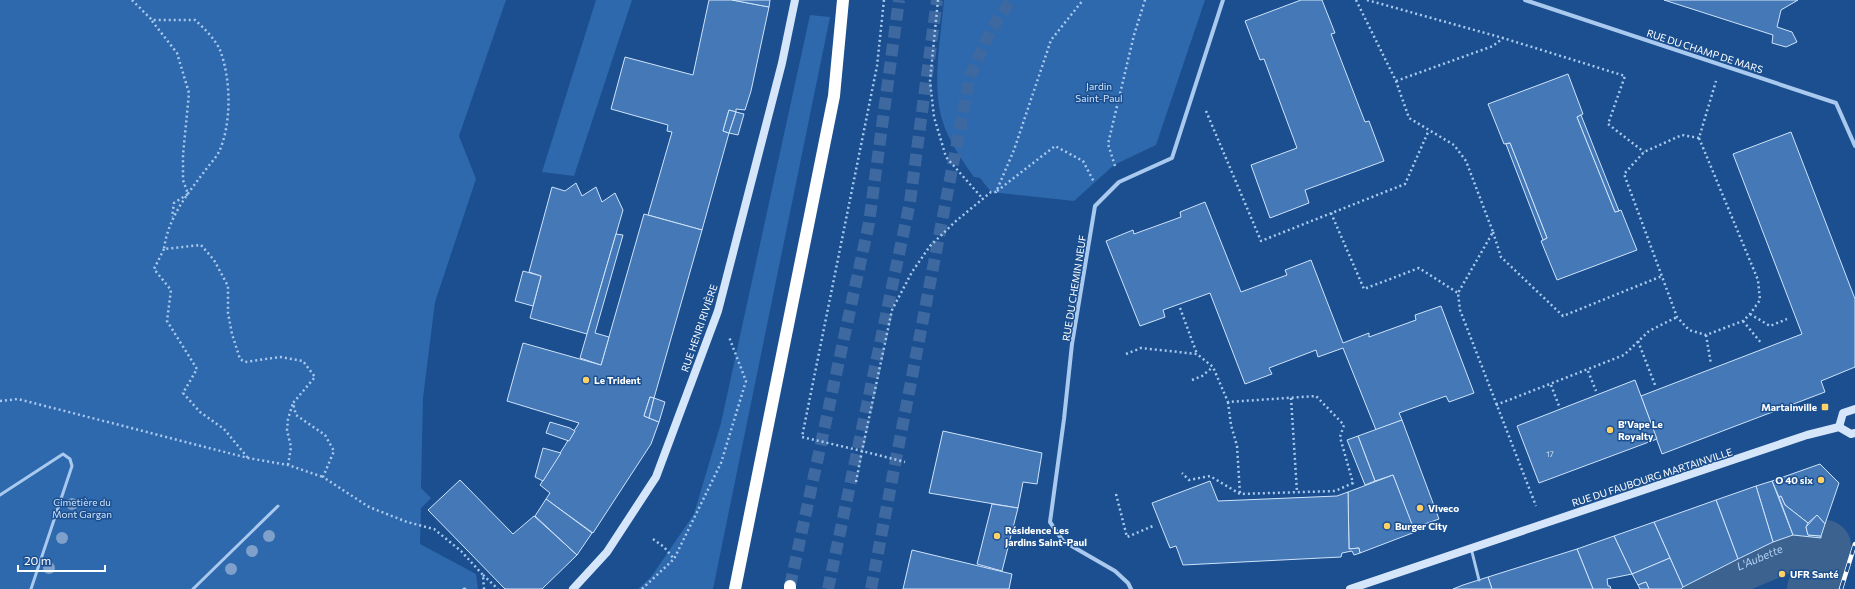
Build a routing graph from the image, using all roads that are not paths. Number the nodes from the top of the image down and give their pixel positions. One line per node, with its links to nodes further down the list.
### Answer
1 (795, 0): 15 (street, RUE HENRI RIVIÈRE)
2 (843, 0): 16 (highway)
3 (1223, 0): 17 (street, RUE DU CHEMIN NEUF)
4 (1525, 0): 5 (street, RUE DU CHAMP DE MARS)
5 (1855, 146)
6 (1855, 409): 7 (street)
7 (1839, 427): 8 (street); 11 (street, RUE DU FAUBOURG MARTAINVILLE)
8 (1855, 433)
9 (0, 495): 13 (lane)
10 (278, 506): 14 (lane)
11 (1471, 548): 12 (lane); 18 (street, RUE DU FAUBOURG MARTAINVILLE)
12 (1479, 580)
13 (31, 589)
14 (193, 589)
15 (574, 589)
16 (735, 589)
17 (1131, 589)
18 (1350, 589)

